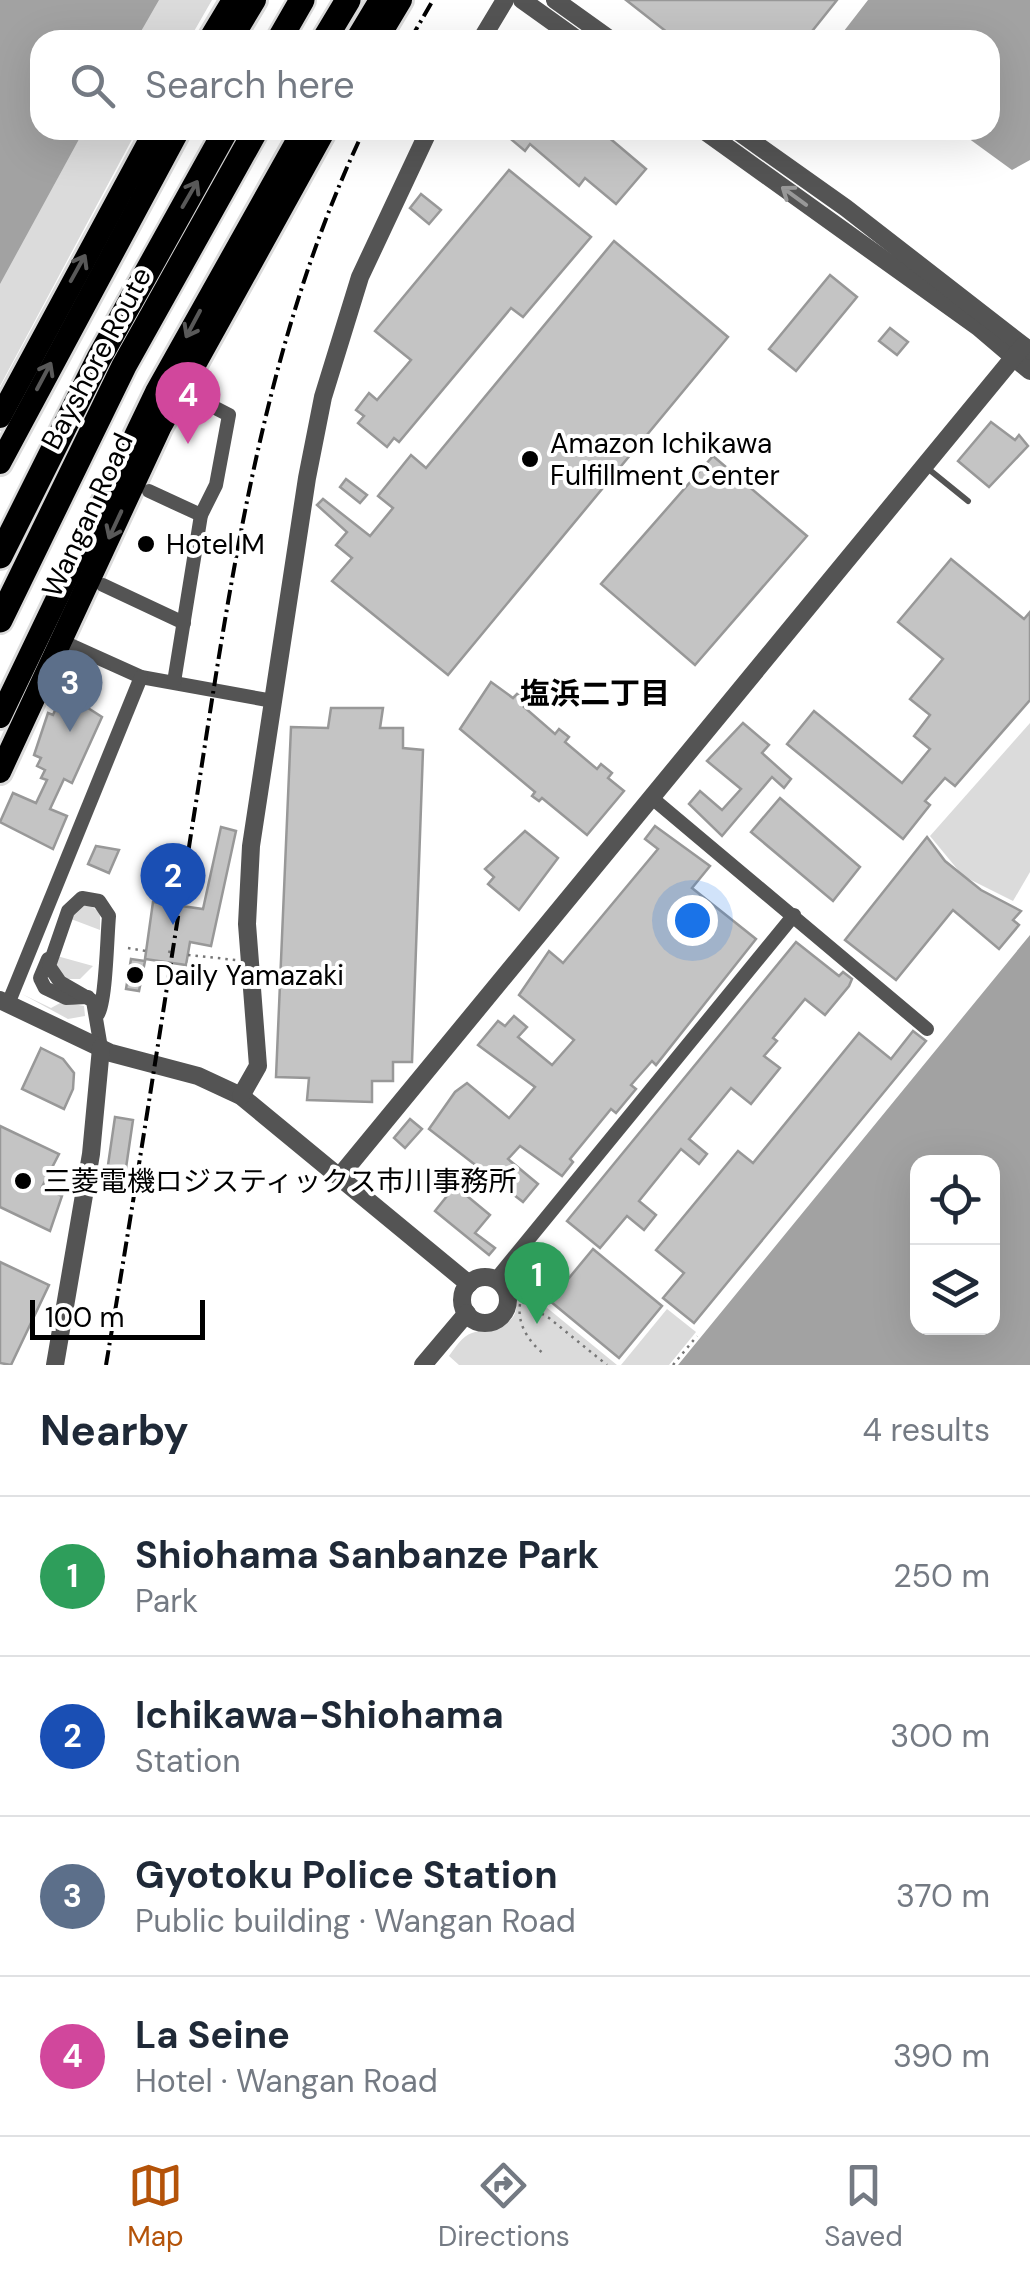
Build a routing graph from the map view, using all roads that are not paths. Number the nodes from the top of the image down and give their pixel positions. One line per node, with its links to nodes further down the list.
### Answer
1 (233, 0): 11 (highway)
2 (254, 0): 12 (highway)
3 (302, 0): 13 (highway)
4 (332, 0): 14 (highway)
5 (348, 0): 15 (highway)
6 (380, 0): 16 (highway)
7 (400, 0): 17 (highway)
8 (505, 0): 18 (street)
9 (522, 0): 19 (street)
10 (555, 0): 20 (street)
11 (215, 30)
12 (237, 30)
13 (284, 30)
14 (314, 30)
15 (330, 30)
16 (362, 30)
17 (383, 30)
18 (487, 30)
19 (564, 30)
20 (593, 30)
21 (151, 140): 39 (highway, one-way to 21)
22 (174, 140): 40 (highway, one-way to 22)
23 (221, 140): 38 (highway, Bayshore Route, one-way to 23)
24 (250, 140): 32 (highway, Bayshore Route)
25 (261, 140): 32 (highway)
26 (297, 140): 53 (highway, one-way to 53)
27 (319, 140): 49 (highway, Wangan Road, one-way to 49)
28 (423, 140): 52 (street)
29 (717, 140): 33 (street, one-way to 29)
30 (750, 140): 31 (street)
31 (846, 208): 33 (street); 34 (street)
32 (203, 222): 38 (highway, Bayshore Route)
33 (835, 225): 34 (street)
34 (909, 268): 35 (street)
35 (1022, 351): 36 (street); 41 (street)
36 (1030, 371)
37 (196, 398): 44 (street)
38 (88, 408): 45 (highway, Bayshore Route); 47 (highway, Bayshore Route)
39 (0, 416)
40 (0, 463)
41 (925, 466): 43 (lane); 55 (street)
42 (149, 491): 44 (street)
43 (968, 501)
44 (201, 515): 48 (street)
45 (0, 556)
46 (103, 585): 48 (street)
47 (0, 620)
48 (184, 623): 51 (street)
49 (60, 641): 50 (street); 54 (highway, Wangan Road)
50 (141, 677): 51 (street); 61 (street)
51 (174, 682): 52 (street)
52 (272, 701): 65 (street)
53 (0, 717)
54 (0, 772)
55 (652, 798): 56 (street); 66 (street)
56 (794, 916): 63 (street); 67 (street)
57 (49, 957): 58 (street); 59 (street); 60 (street)
58 (102, 965): 59 (street); 62 (street)
59 (74, 988): 60 (street)
60 (89, 997): 62 (street)
61 (4, 1002): 64 (street)
62 (98, 1014): 64 (street)
63 (927, 1028)
64 (101, 1048): 65 (street); 70 (street)
65 (241, 1096): 66 (street)
66 (340, 1176): 68 (street)
67 (496, 1279): 68 (street); 69 (street)
68 (469, 1284): 69 (street)
69 (467, 1313): 71 (street)
70 (55, 1365)
71 (424, 1365)

